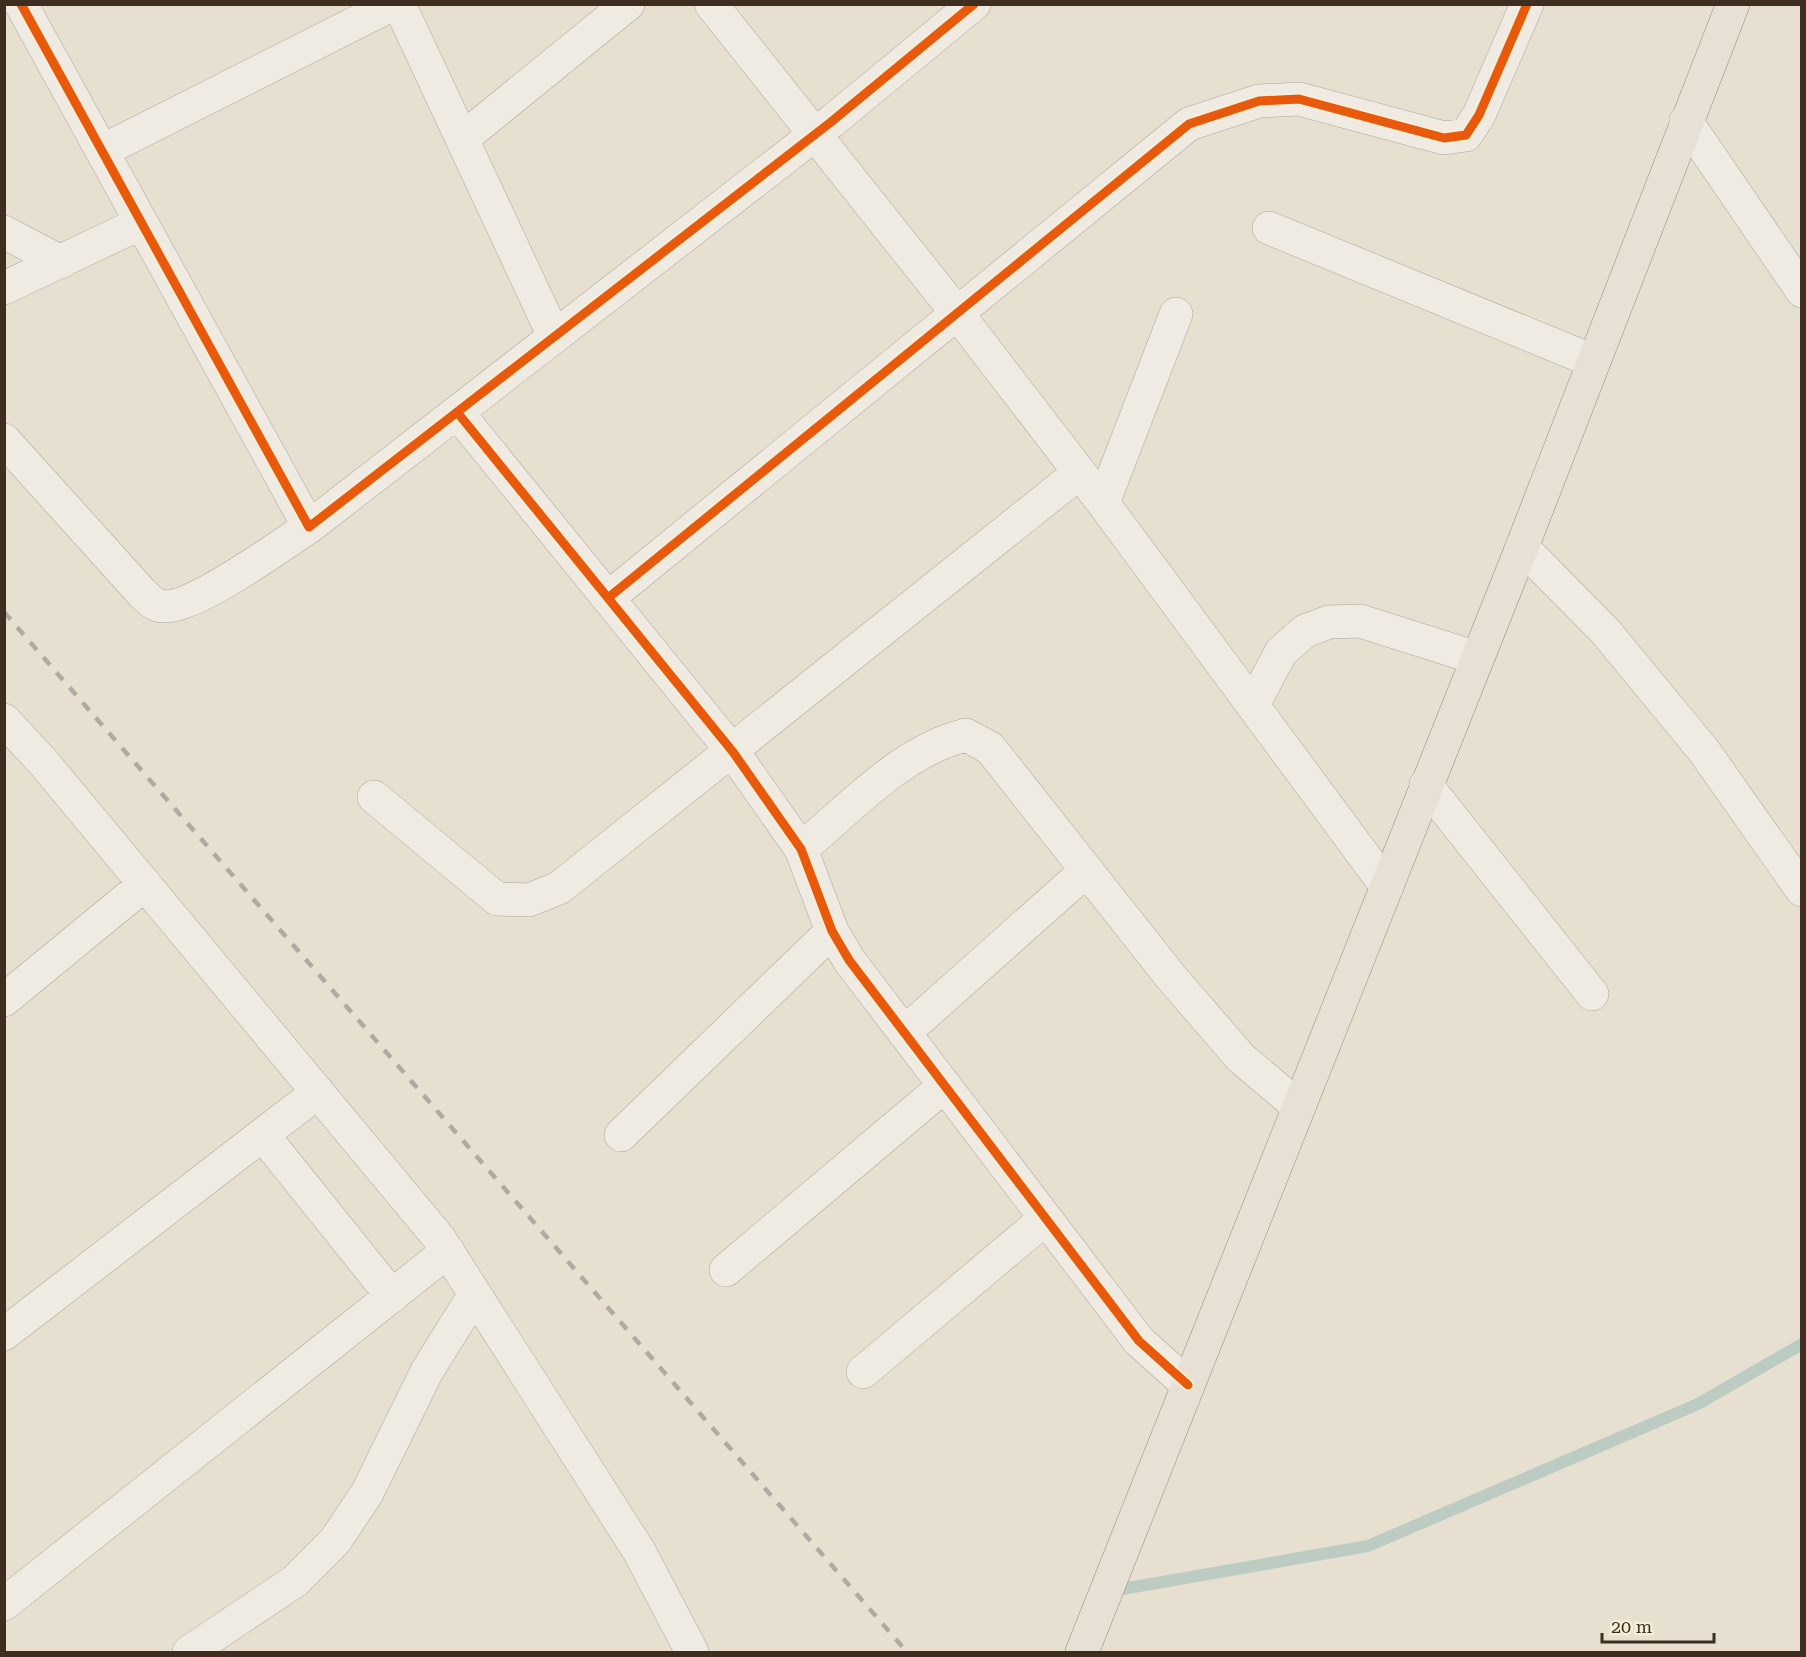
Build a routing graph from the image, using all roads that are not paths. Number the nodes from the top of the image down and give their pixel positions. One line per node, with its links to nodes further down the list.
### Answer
1 (393, 4): 12 (street)
2 (399, 4): 11 (street)
3 (628, 4): 11 (street)
4 (711, 4): 10 (street)
5 (974, 4): 10 (street)
6 (1527, 4): 19 (street)
7 (1733, 4): 9 (main road)
8 (26, 7): 12 (street)
9 (1686, 121): 18 (street); 22 (main road)
10 (814, 135): 19 (street); 21 (street)
11 (462, 139): 21 (street)
12 (102, 152): 13 (street)
13 (141, 222): 16 (street); 27 (street)
14 (1269, 228): 22 (street)
15 (4, 232): 16 (street)
16 (61, 262): 17 (street)
17 (4, 288)
18 (1802, 291)
19 (957, 313): 25 (street); 29 (street)
20 (1176, 314): 26 (street)
21 (554, 336): 23 (street)
22 (1593, 361): 28 (main road)
23 (457, 412): 27 (street); 29 (street)
24 (4, 440): 27 (street)
25 (1079, 473): 26 (street); 33 (street)
26 (1103, 503): 31 (street)
27 (309, 526)
28 (1522, 548): 30 (main road); 40 (street)
29 (608, 598): 33 (street)
30 (1477, 658): 31 (street); 34 (main road)
31 (1253, 705): 39 (street)
32 (4, 720): 38 (street)
33 (733, 752): 35 (street); 36 (street)
34 (1426, 785): 39 (main road); 42 (street)
35 (374, 797)
36 (801, 849): 37 (street); 41 (street)
37 (1087, 870): 44 (street); 47 (street)
38 (145, 884): 43 (street); 46 (street)
39 (1387, 887): 47 (main road)
40 (1802, 890)
41 (832, 931): 44 (street); 49 (street)
42 (1592, 994)
43 (4, 1000)
44 (904, 1033): 45 (street)
45 (944, 1087): 50 (street); 52 (street)
46 (318, 1092): 48 (street); 51 (street)
47 (1299, 1107): 57 (main road)
48 (263, 1135): 54 (street); 55 (street)
49 (621, 1135)
50 (1045, 1219): 56 (street); 57 (street)
51 (448, 1251): 53 (street); 54 (street)
52 (726, 1270)
53 (475, 1294): 59 (street); 60 (street)
54 (392, 1296): 58 (street)
55 (4, 1334)
56 (863, 1372)
57 (1188, 1385): 61 (main road)
58 (4, 1604)
59 (189, 1653)
60 (692, 1653)
61 (1082, 1653)

